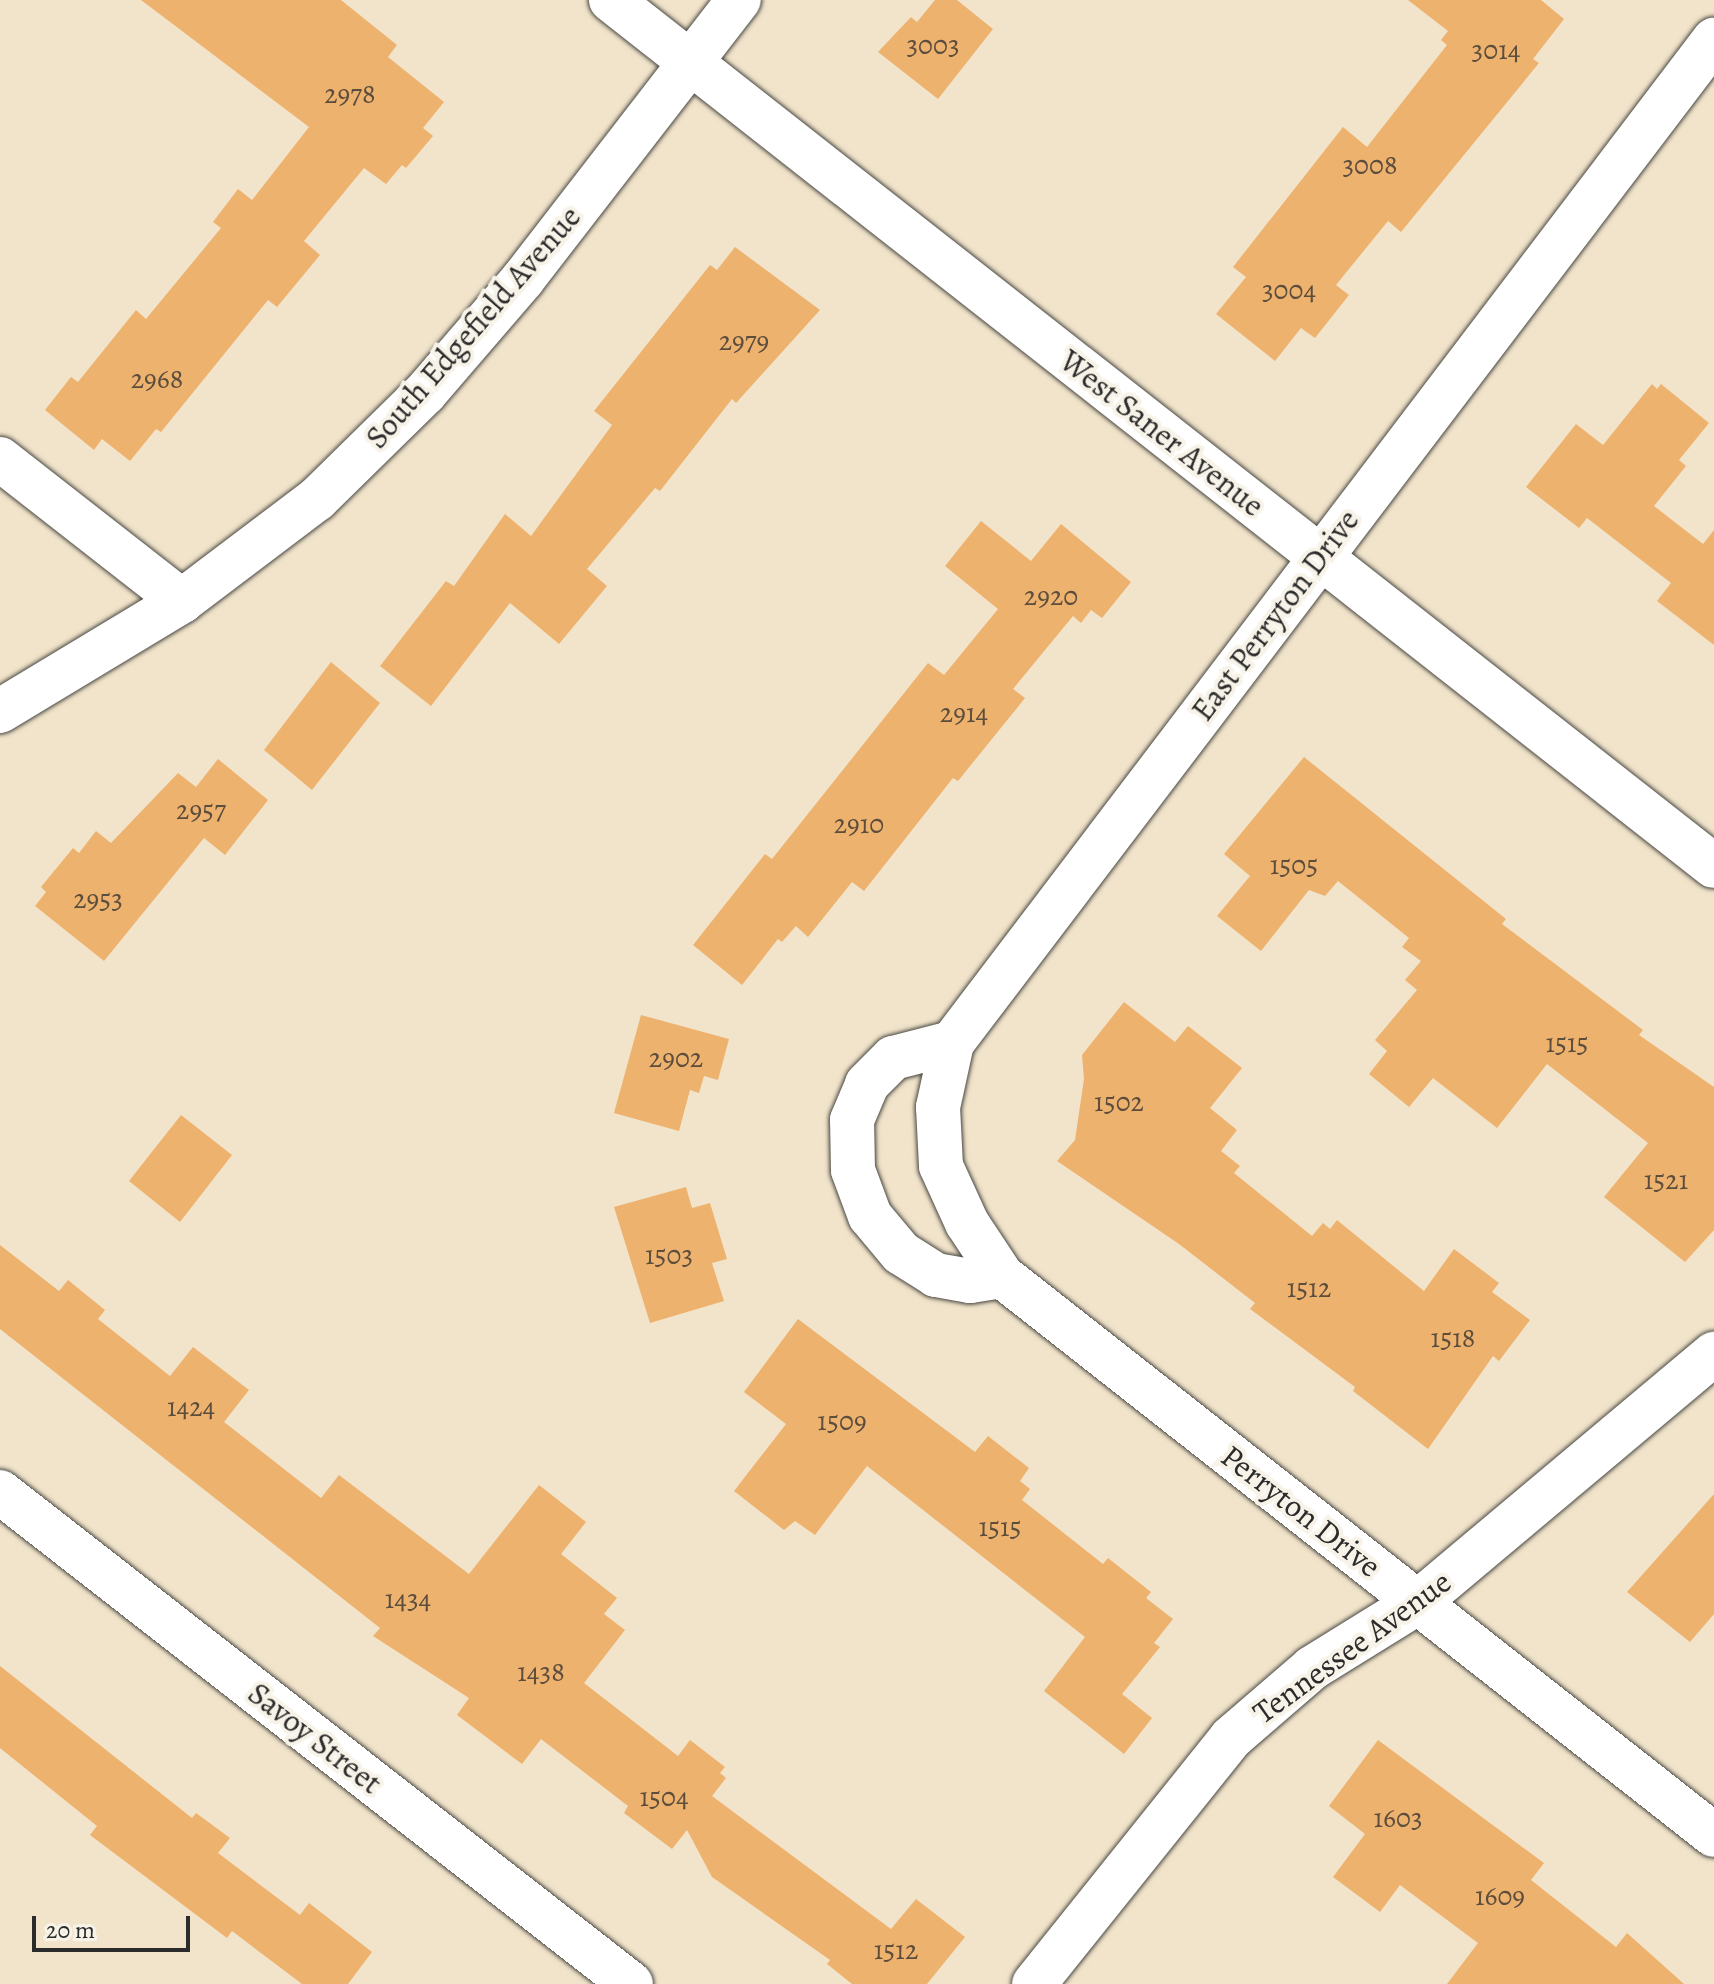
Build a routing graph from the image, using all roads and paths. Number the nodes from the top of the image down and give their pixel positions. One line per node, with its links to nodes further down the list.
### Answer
1 (611, 0): 4 (street, West Saner Avenue)
2 (739, 0): 4 (street, South Edgefield Avenue)
3 (1714, 40): 6 (street, East Perryton Drive)
4 (691, 62): 6 (street, West Saner Avenue); 7 (street, South Edgefield Avenue)
5 (0, 459): 7 (street)
6 (1320, 557): 9 (street, West Saner Avenue); 10 (street, East Perryton Drive)
7 (182, 601): 8 (street, South Edgefield Avenue)
8 (0, 711)
9 (1714, 866)
10 (952, 1043): 11 (street, Perryton Drive); 11 (street)
11 (1002, 1276): 14 (street, Perryton Drive)
12 (1714, 1354): 14 (street, Tennessee Avenue)
13 (0, 1492): 16 (street, Savoy Street)
14 (1417, 1603): 15 (street, Perryton Drive); 17 (street, Tennessee Avenue)
15 (1714, 1835)
16 (631, 1984)
17 (1034, 1984)

